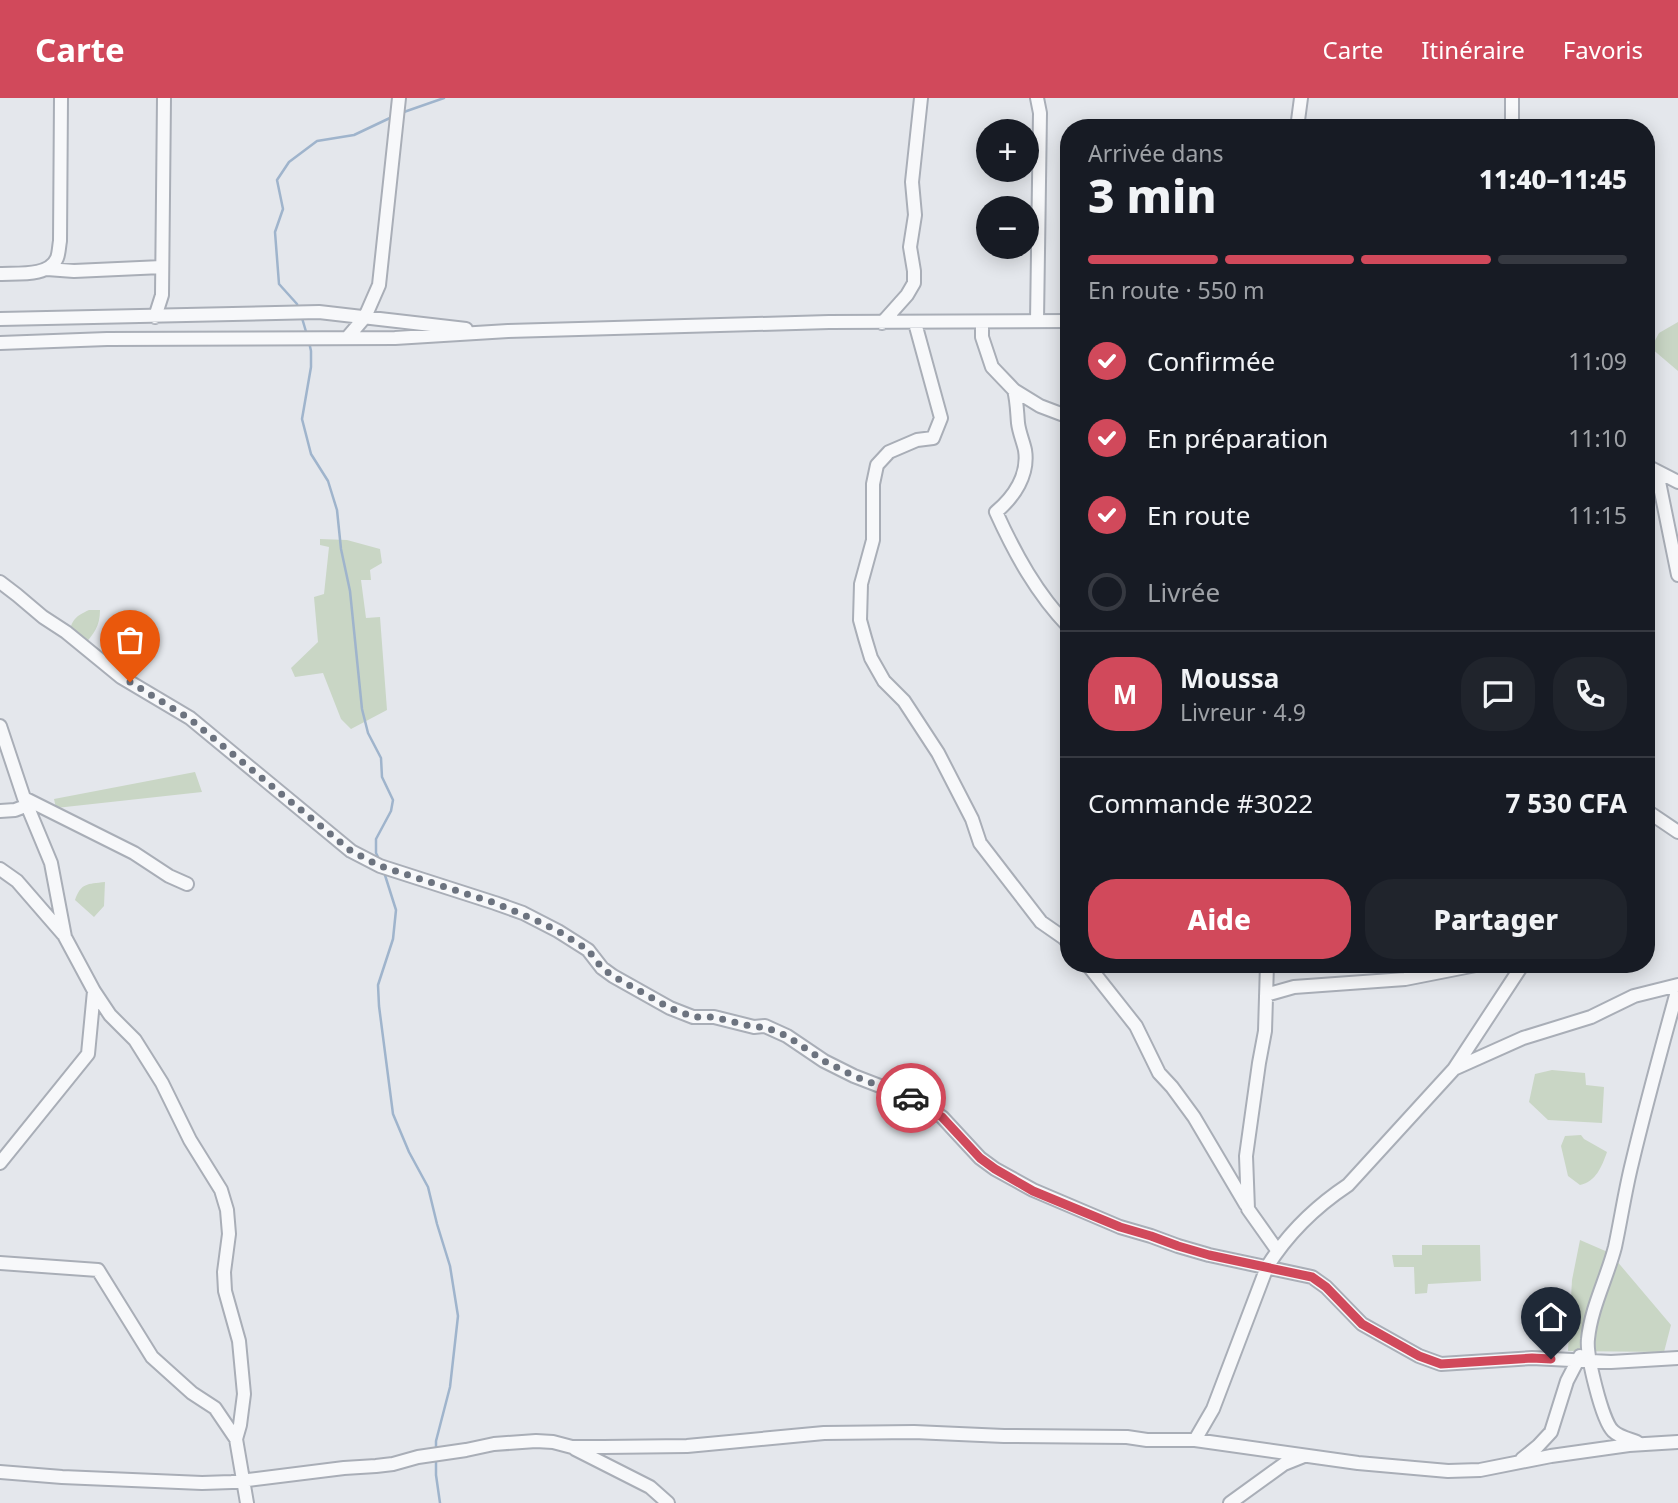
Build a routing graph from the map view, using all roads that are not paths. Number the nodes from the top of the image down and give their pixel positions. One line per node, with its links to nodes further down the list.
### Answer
1 (61, 98): 11 (street)
2 (164, 98): 10 (street)
3 (399, 98): 14 (street)
4 (921, 98): 19 (street)
5 (1037, 98): 16 (street)
6 (1301, 98): 8 (street)
7 (1512, 98): 9 (street)
8 (1298, 119)
9 (1512, 119)
10 (162, 267): 11 (street); 13 (street)
11 (47, 269): 12 (street)
12 (0, 274)
13 (155, 317): 14 (street); 15 (street)
14 (365, 317): 21 (street); 22 (street)
15 (0, 319)
16 (1037, 321): 17 (street); 18 (street)
17 (1060, 321)
18 (982, 322): 20 (street); 24 (street)
19 (882, 323): 20 (street); 21 (street)
20 (915, 323): 39 (street)
21 (497, 332): 22 (street)
22 (347, 338): 23 (street)
23 (0, 343)
24 (1014, 390): 25 (street); 31 (street)
25 (1060, 414)
26 (1655, 470): 28 (street)
27 (1655, 481): 29 (street)
28 (1678, 482)
29 (1678, 575)
30 (0, 582): 53 (street)
31 (1060, 616)
32 (0, 726): 33 (street)
33 (26, 801): 34 (street); 38 (street); 40 (street)
34 (0, 811)
35 (1655, 817): 36 (street)
36 (1678, 832)
37 (0, 869): 40 (street)
38 (187, 884)
39 (1060, 935)
40 (65, 937): 46 (street)
41 (1094, 973): 50 (street)
42 (1267, 973): 47 (street)
43 (1435, 973): 47 (street)
44 (1517, 973): 48 (street)
45 (1678, 986): 48 (street); 55 (street)
46 (94, 991): 49 (street); 56 (street)
47 (1266, 995): 50 (street)
48 (1454, 1069): 51 (street)
49 (0, 1163)
50 (1248, 1209): 51 (street)
51 (1277, 1250): 53 (street)
52 (0, 1263): 56 (street)
53 (1267, 1267): 55 (street); 57 (street)
54 (1678, 1358): 55 (street)
55 (1584, 1360): 59 (street); 62 (street)
56 (236, 1439): 64 (street)
57 (1195, 1440): 60 (street); 61 (street)
58 (1678, 1442): 59 (street)
59 (1644, 1444): 62 (street)
60 (572, 1447): 64 (street); 66 (street)
61 (1304, 1456): 62 (street); 67 (street)
62 (1516, 1463)
63 (0, 1472): 64 (street)
64 (243, 1480): 65 (street)
65 (247, 1503)
66 (668, 1503)
67 (1230, 1503)

